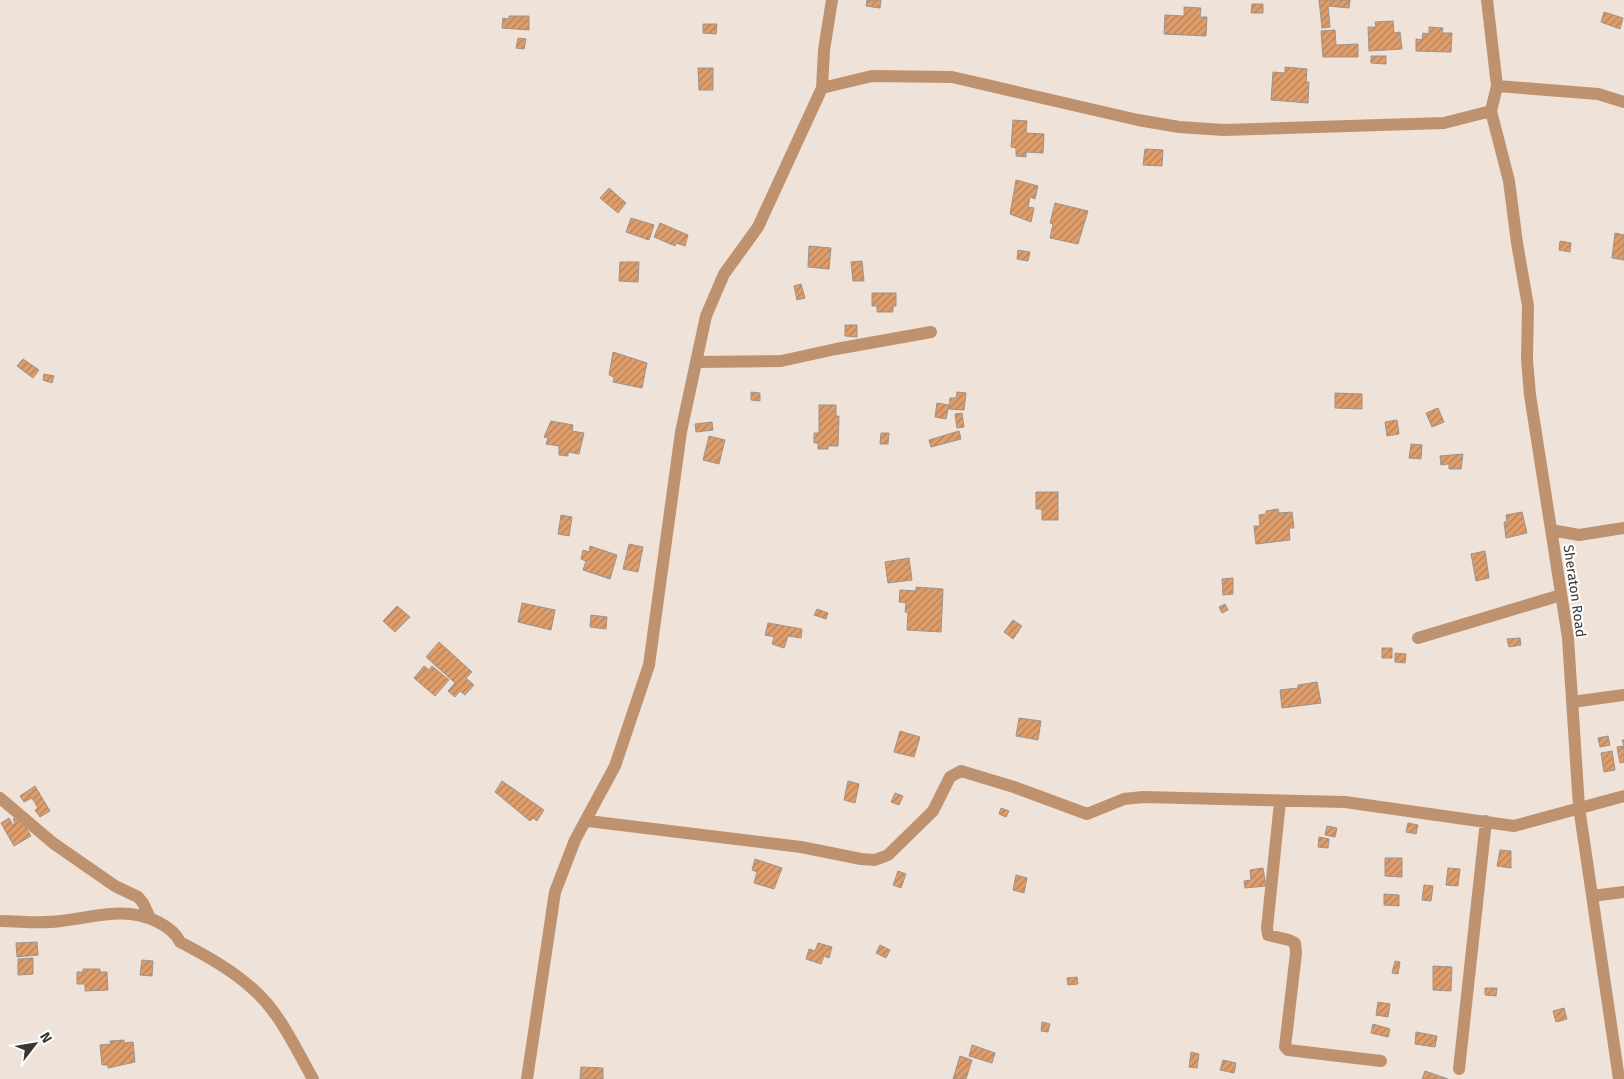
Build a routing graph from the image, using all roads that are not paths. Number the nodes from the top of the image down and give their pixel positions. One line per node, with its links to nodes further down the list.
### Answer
1 (832, 0): 4 (street)
2 (1486, 0): 3 (street)
3 (1498, 86): 5 (street); 6 (street)
4 (822, 88): 6 (street); 8 (street)
5 (1624, 102)
6 (1492, 110): 10 (street, Sheraton Road)
7 (931, 332): 8 (street)
8 (697, 362): 19 (street)
9 (1624, 528): 10 (street)
10 (1551, 530): 11 (street, Sheraton Road)
11 (1561, 595): 12 (street); 14 (street, Sheraton Road)
12 (1418, 638)
13 (1624, 695): 14 (street)
14 (1572, 702): 18 (street, Sheraton Road)
15 (1624, 796): 18 (street)
16 (0, 798): 23 (street)
17 (1280, 802): 19 (street); 20 (street); 25 (street)
18 (1579, 807): 20 (street); 22 (street, Sheraton Road)
19 (588, 821): 28 (street)
20 (1486, 821): 26 (street)
21 (1624, 892): 22 (street)
22 (1592, 896): 29 (street, Sheraton Road)
23 (150, 918): 24 (street); 27 (street)
24 (0, 921)
25 (1381, 1061)
26 (1459, 1069)
27 (314, 1079)
28 (528, 1079)
29 (1619, 1079)

